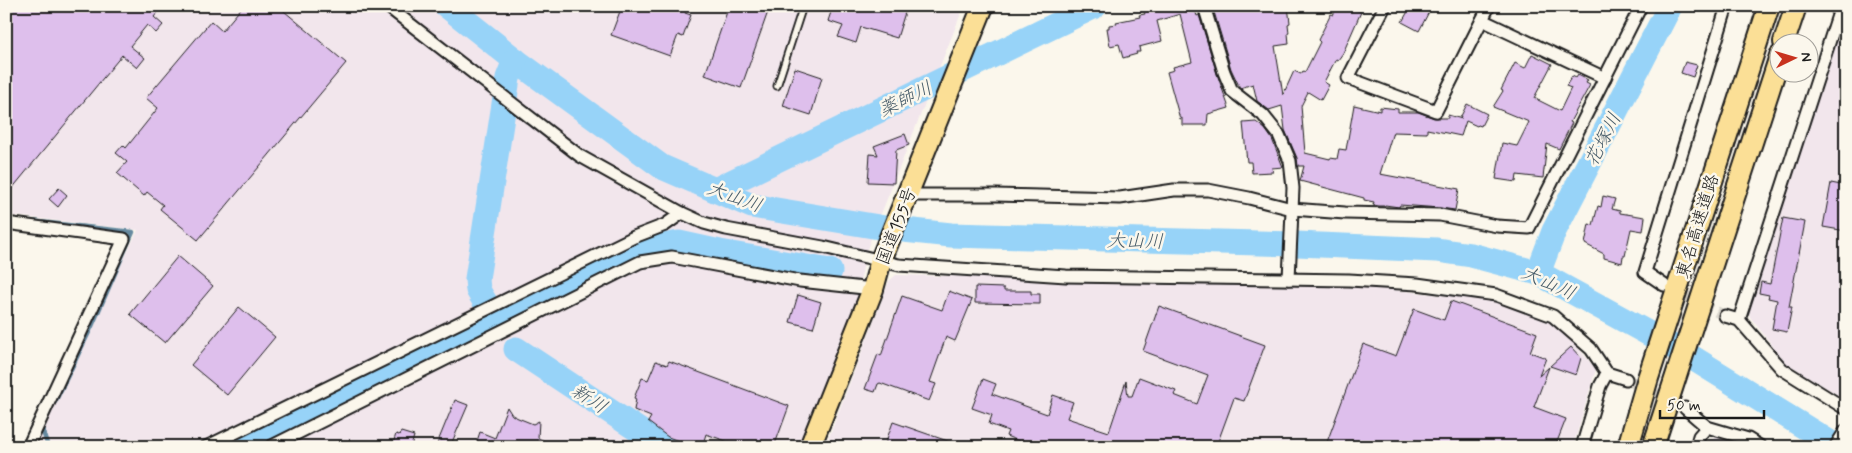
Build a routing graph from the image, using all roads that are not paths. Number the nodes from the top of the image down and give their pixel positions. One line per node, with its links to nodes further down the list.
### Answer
1 (387, 6): 18 (street)
2 (803, 6): 16 (lane)
3 (983, 6): 17 (highway, 国道155号)
4 (1204, 6): 19 (street)
5 (1384, 6): 12 (street)
6 (1489, 6): 12 (street)
7 (1641, 6): 14 (street)
8 (1726, 6): 23 (street)
9 (1769, 6): 38 (highway, 東名高速道路)
10 (1796, 6): 13 (highway)
11 (1841, 6): 26 (street)
12 (1482, 20): 14 (street)
13 (1787, 32)
14 (1605, 78): 19 (street)
15 (1771, 82): 39 (highway, 東名高速道路)
16 (778, 86)
17 (907, 196): 19 (street); 21 (highway, 国道155号)
18 (682, 213): 21 (street); 34 (street)
19 (1292, 213): 22 (street)
20 (6, 223): 33 (street)
21 (881, 260): 22 (street); 24 (highway, 国道155号)
22 (1289, 279): 27 (street)
23 (1664, 285)
24 (873, 289): 35 (street); 36 (highway, 国道155号)
25 (1725, 316): 26 (street)
26 (1739, 320): 30 (street)
27 (1606, 374): 28 (street); 37 (street)
28 (1626, 379)
29 (1685, 408): 31 (street)
30 (1846, 409)
31 (1707, 427): 40 (street); 41 (street)
32 (1846, 430): 42 (street)
33 (28, 447)
34 (206, 447)
35 (270, 447)
36 (810, 447)
37 (1582, 447)
38 (1628, 447)
39 (1653, 447)
40 (1696, 447)
41 (1761, 447)
42 (1835, 447)

